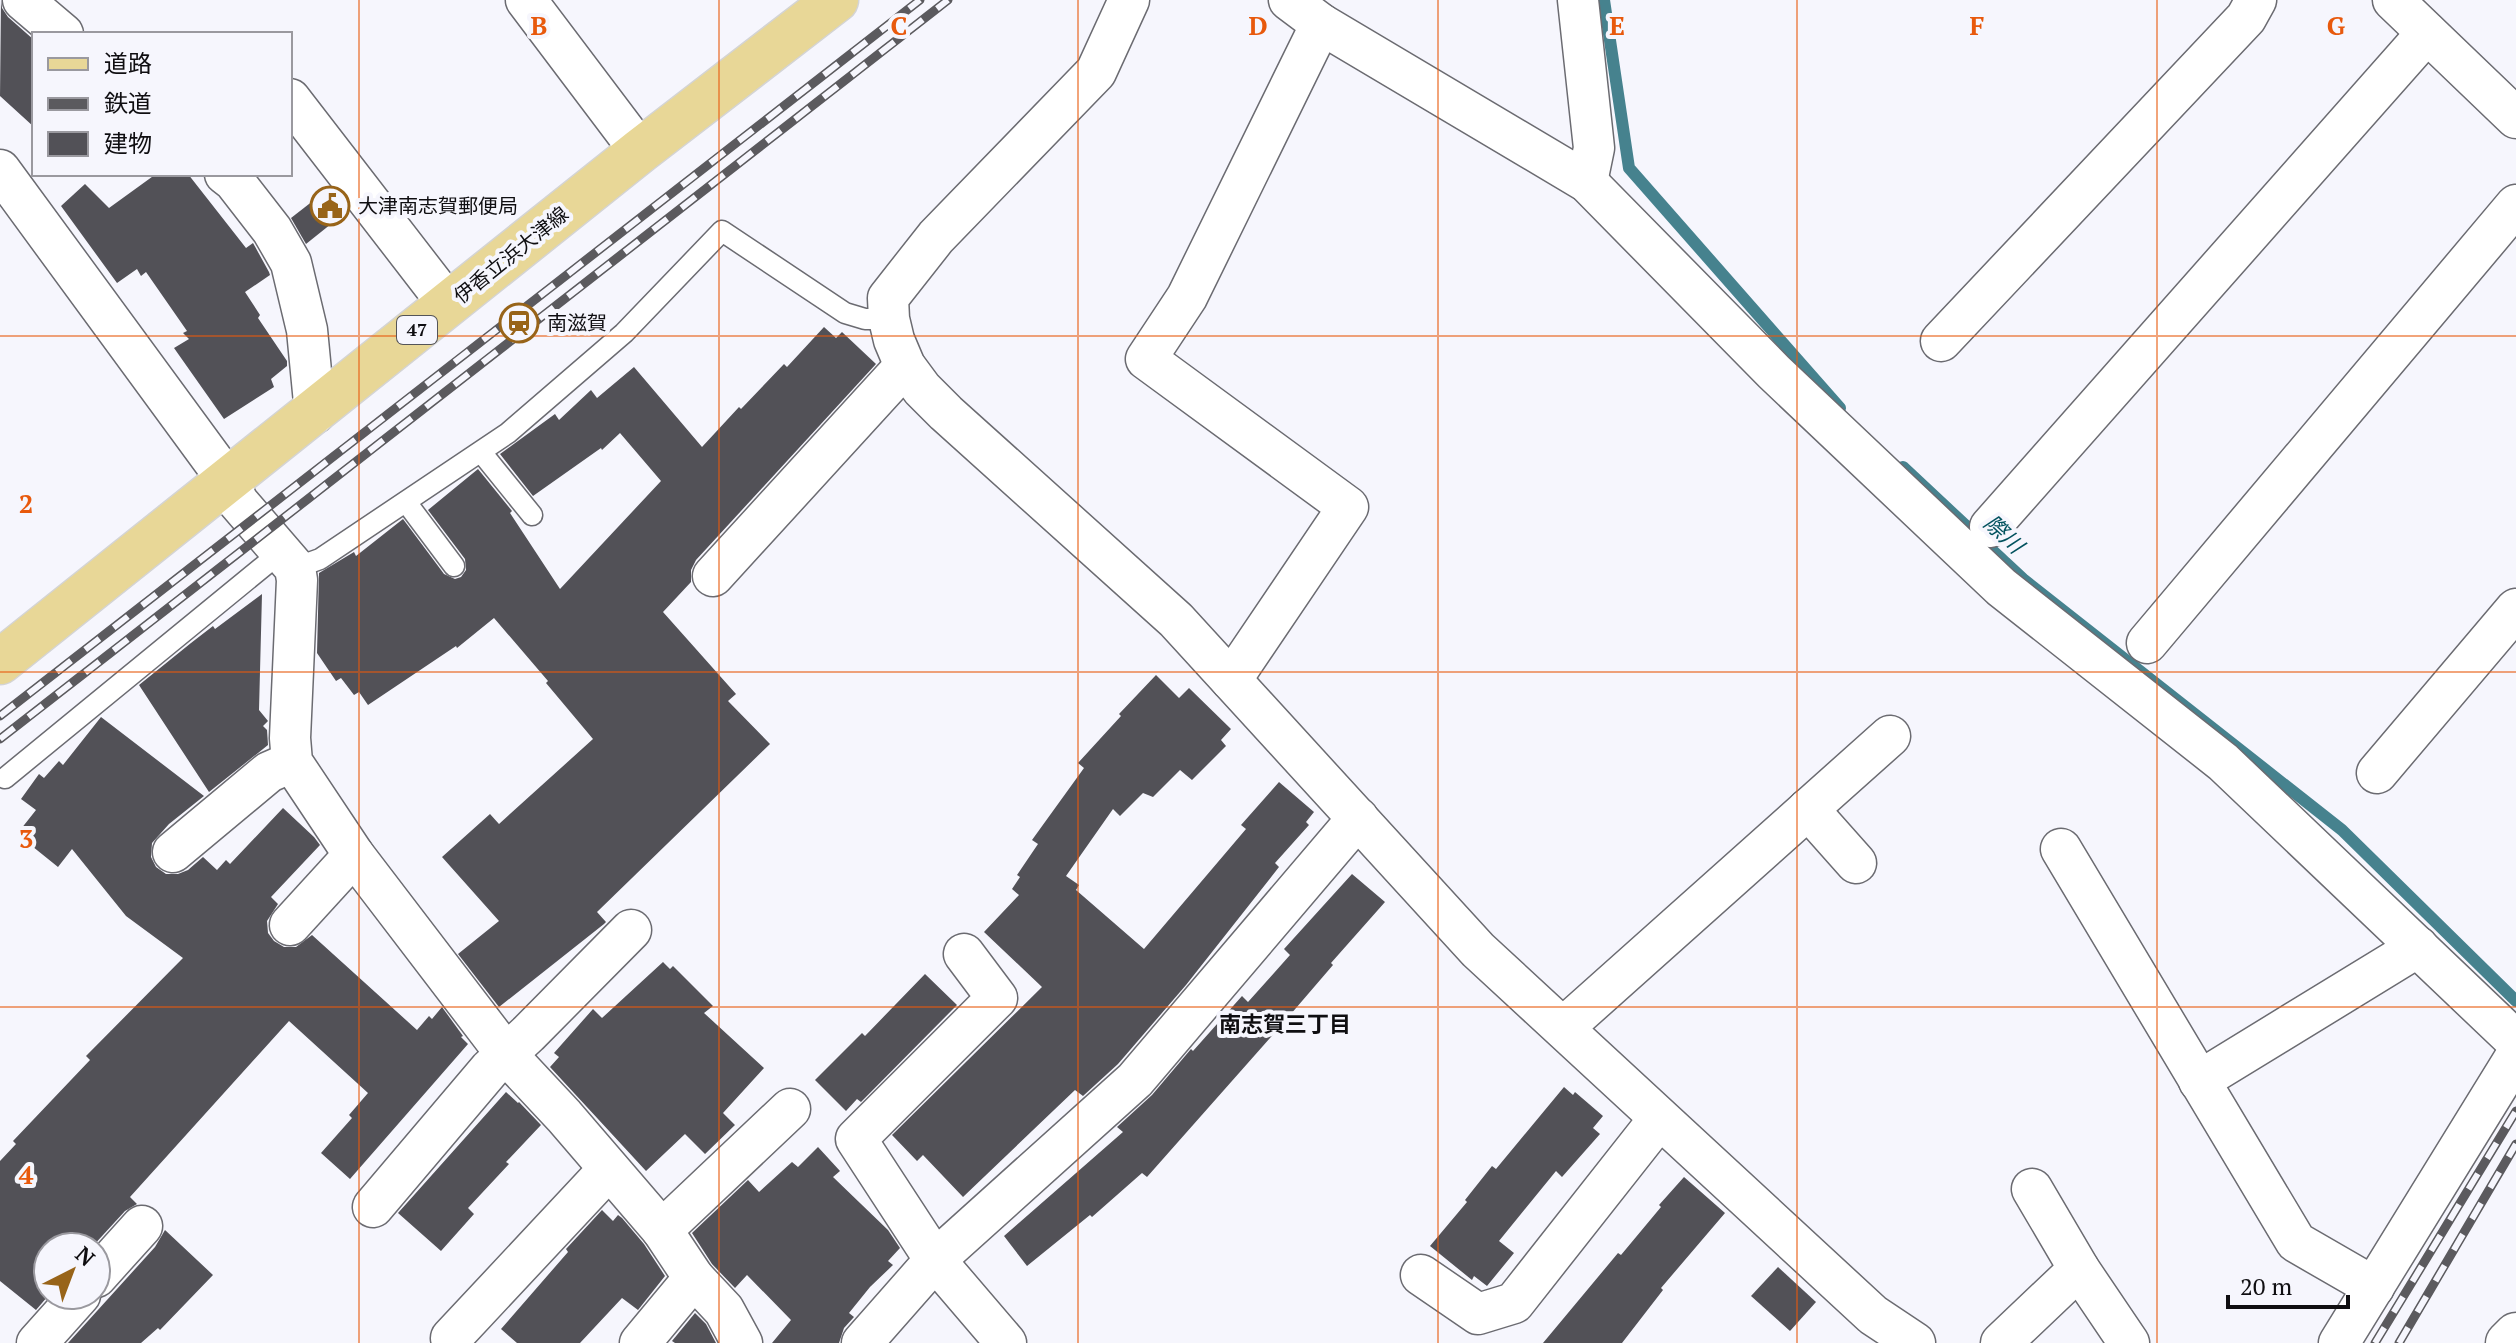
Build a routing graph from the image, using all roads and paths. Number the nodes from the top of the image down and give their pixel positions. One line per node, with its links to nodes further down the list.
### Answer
1 (23, 0): 10 (street)
2 (526, 0): 14 (street)
3 (836, 0): 14 (main road, 伊香立浜大津線 / 47)
4 (1129, 0): 20 (street)
5 (1289, 0): 9 (street)
6 (1578, 0): 17 (street)
7 (2256, 0): 21 (street)
8 (2393, 0): 11 (street)
9 (1321, 24): 17 (street); 35 (street)
10 (61, 32)
11 (2427, 33): 13 (street); 28 (street)
12 (292, 102): 19 (street)
13 (2516, 118)
14 (640, 151): 19 (main road, 伊香立浜大津線 / 47)
15 (0, 170): 25 (street)
16 (228, 176): 23 (street)
17 (1587, 182): 48 (street)
18 (2516, 205): 33 (street)
19 (449, 305): 23 (main road, 伊香立浜大津線 / 47)
20 (889, 319): 22 (street); 24 (lane)
21 (1941, 341)
22 (905, 366): 31 (street); 35 (street)
23 (315, 413): 25 (main road, 伊香立浜大津線 / 47)
24 (481, 452): 26 (lane); 27 (lane)
25 (228, 481): 29 (street); 34 (main road, 伊香立浜大津線 / 47)
26 (406, 502): 29 (lane); 30 (lane)
27 (532, 515)
28 (1990, 527)
29 (288, 560): 37 (street); 39 (lane)
30 (454, 566)
31 (713, 576)
32 (2516, 609): 38 (street)
33 (2147, 643)
34 (0, 662)
35 (1231, 680): 41 (street)
36 (1890, 736): 40 (street)
37 (292, 762): 43 (street); 44 (street)
38 (2377, 773)
39 (5, 778)
40 (1808, 809): 45 (street); 50 (street)
41 (1358, 818): 50 (street); 63 (street)
42 (2061, 849): 54 (street)
43 (173, 852)
44 (354, 855): 46 (street); 52 (street)
45 (1856, 863)
46 (290, 925)
47 (631, 930): 52 (street)
48 (2418, 947): 51 (street); 54 (street)
49 (964, 954): 63 (street)
50 (1563, 1028): 56 (street)
51 (2516, 1041)
52 (506, 1054): 57 (street); 59 (street)
53 (2516, 1056): 67 (street)
54 (2199, 1081): 67 (street)
55 (790, 1109): 61 (street)
56 (1659, 1119): 65 (street); 76 (street)
57 (609, 1169): 61 (street); 70 (street)
58 (2032, 1189): 64 (street)
59 (373, 1207)
60 (142, 1226): 62 (street)
61 (662, 1230): 66 (street)
62 (112, 1259)
63 (935, 1260): 74 (street); 75 (street)
64 (2079, 1269): 77 (street); 78 (street)
65 (1421, 1275)
66 (694, 1278): 72 (street); 73 (street)
67 (2374, 1287): 79 (street)
68 (66, 1311): 71 (street)
69 (2516, 1335): 80 (street)
70 (451, 1338)
71 (37, 1343)
72 (640, 1343)
73 (742, 1343)
74 (862, 1343)
75 (1006, 1343)
76 (1915, 1343)
77 (2001, 1343)
78 (2129, 1343)
79 (2339, 1343)
80 (2508, 1343)

